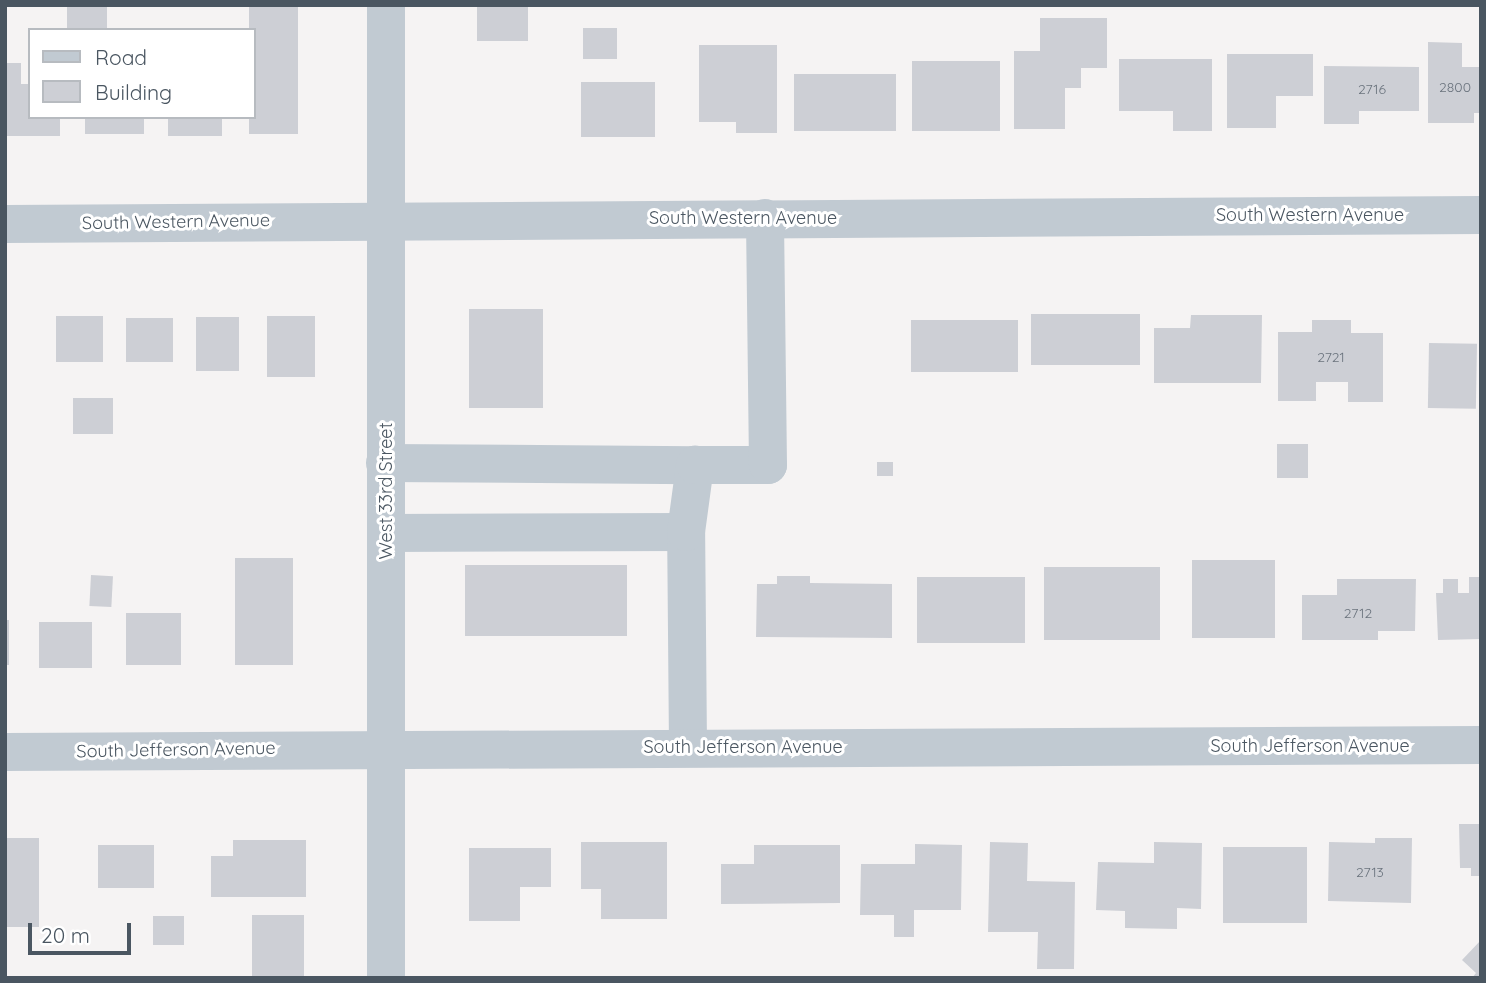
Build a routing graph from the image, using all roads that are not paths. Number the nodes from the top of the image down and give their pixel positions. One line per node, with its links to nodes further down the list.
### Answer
1 (386, 5): 4 (street, West 33rd Street)
2 (1481, 215): 3 (street, South Western Avenue)
3 (765, 218): 4 (street, South Western Avenue); 7 (street)
4 (385, 220): 5 (street, South Western Avenue); 6 (street, West 33rd Street)
5 (5, 224)
6 (385, 463): 7 (street); 9 (street, West 33rd Street)
7 (695, 465): 8 (street)
8 (686, 532): 9 (street); 12 (street)
9 (386, 533): 11 (street, West 33rd Street)
10 (1481, 745): 12 (street, South Jefferson Avenue)
11 (386, 747): 12 (street, South Jefferson Avenue); 13 (street, South Jefferson Avenue); 14 (street, West 33rd Street)
12 (688, 747)
13 (5, 752)
14 (386, 978)

